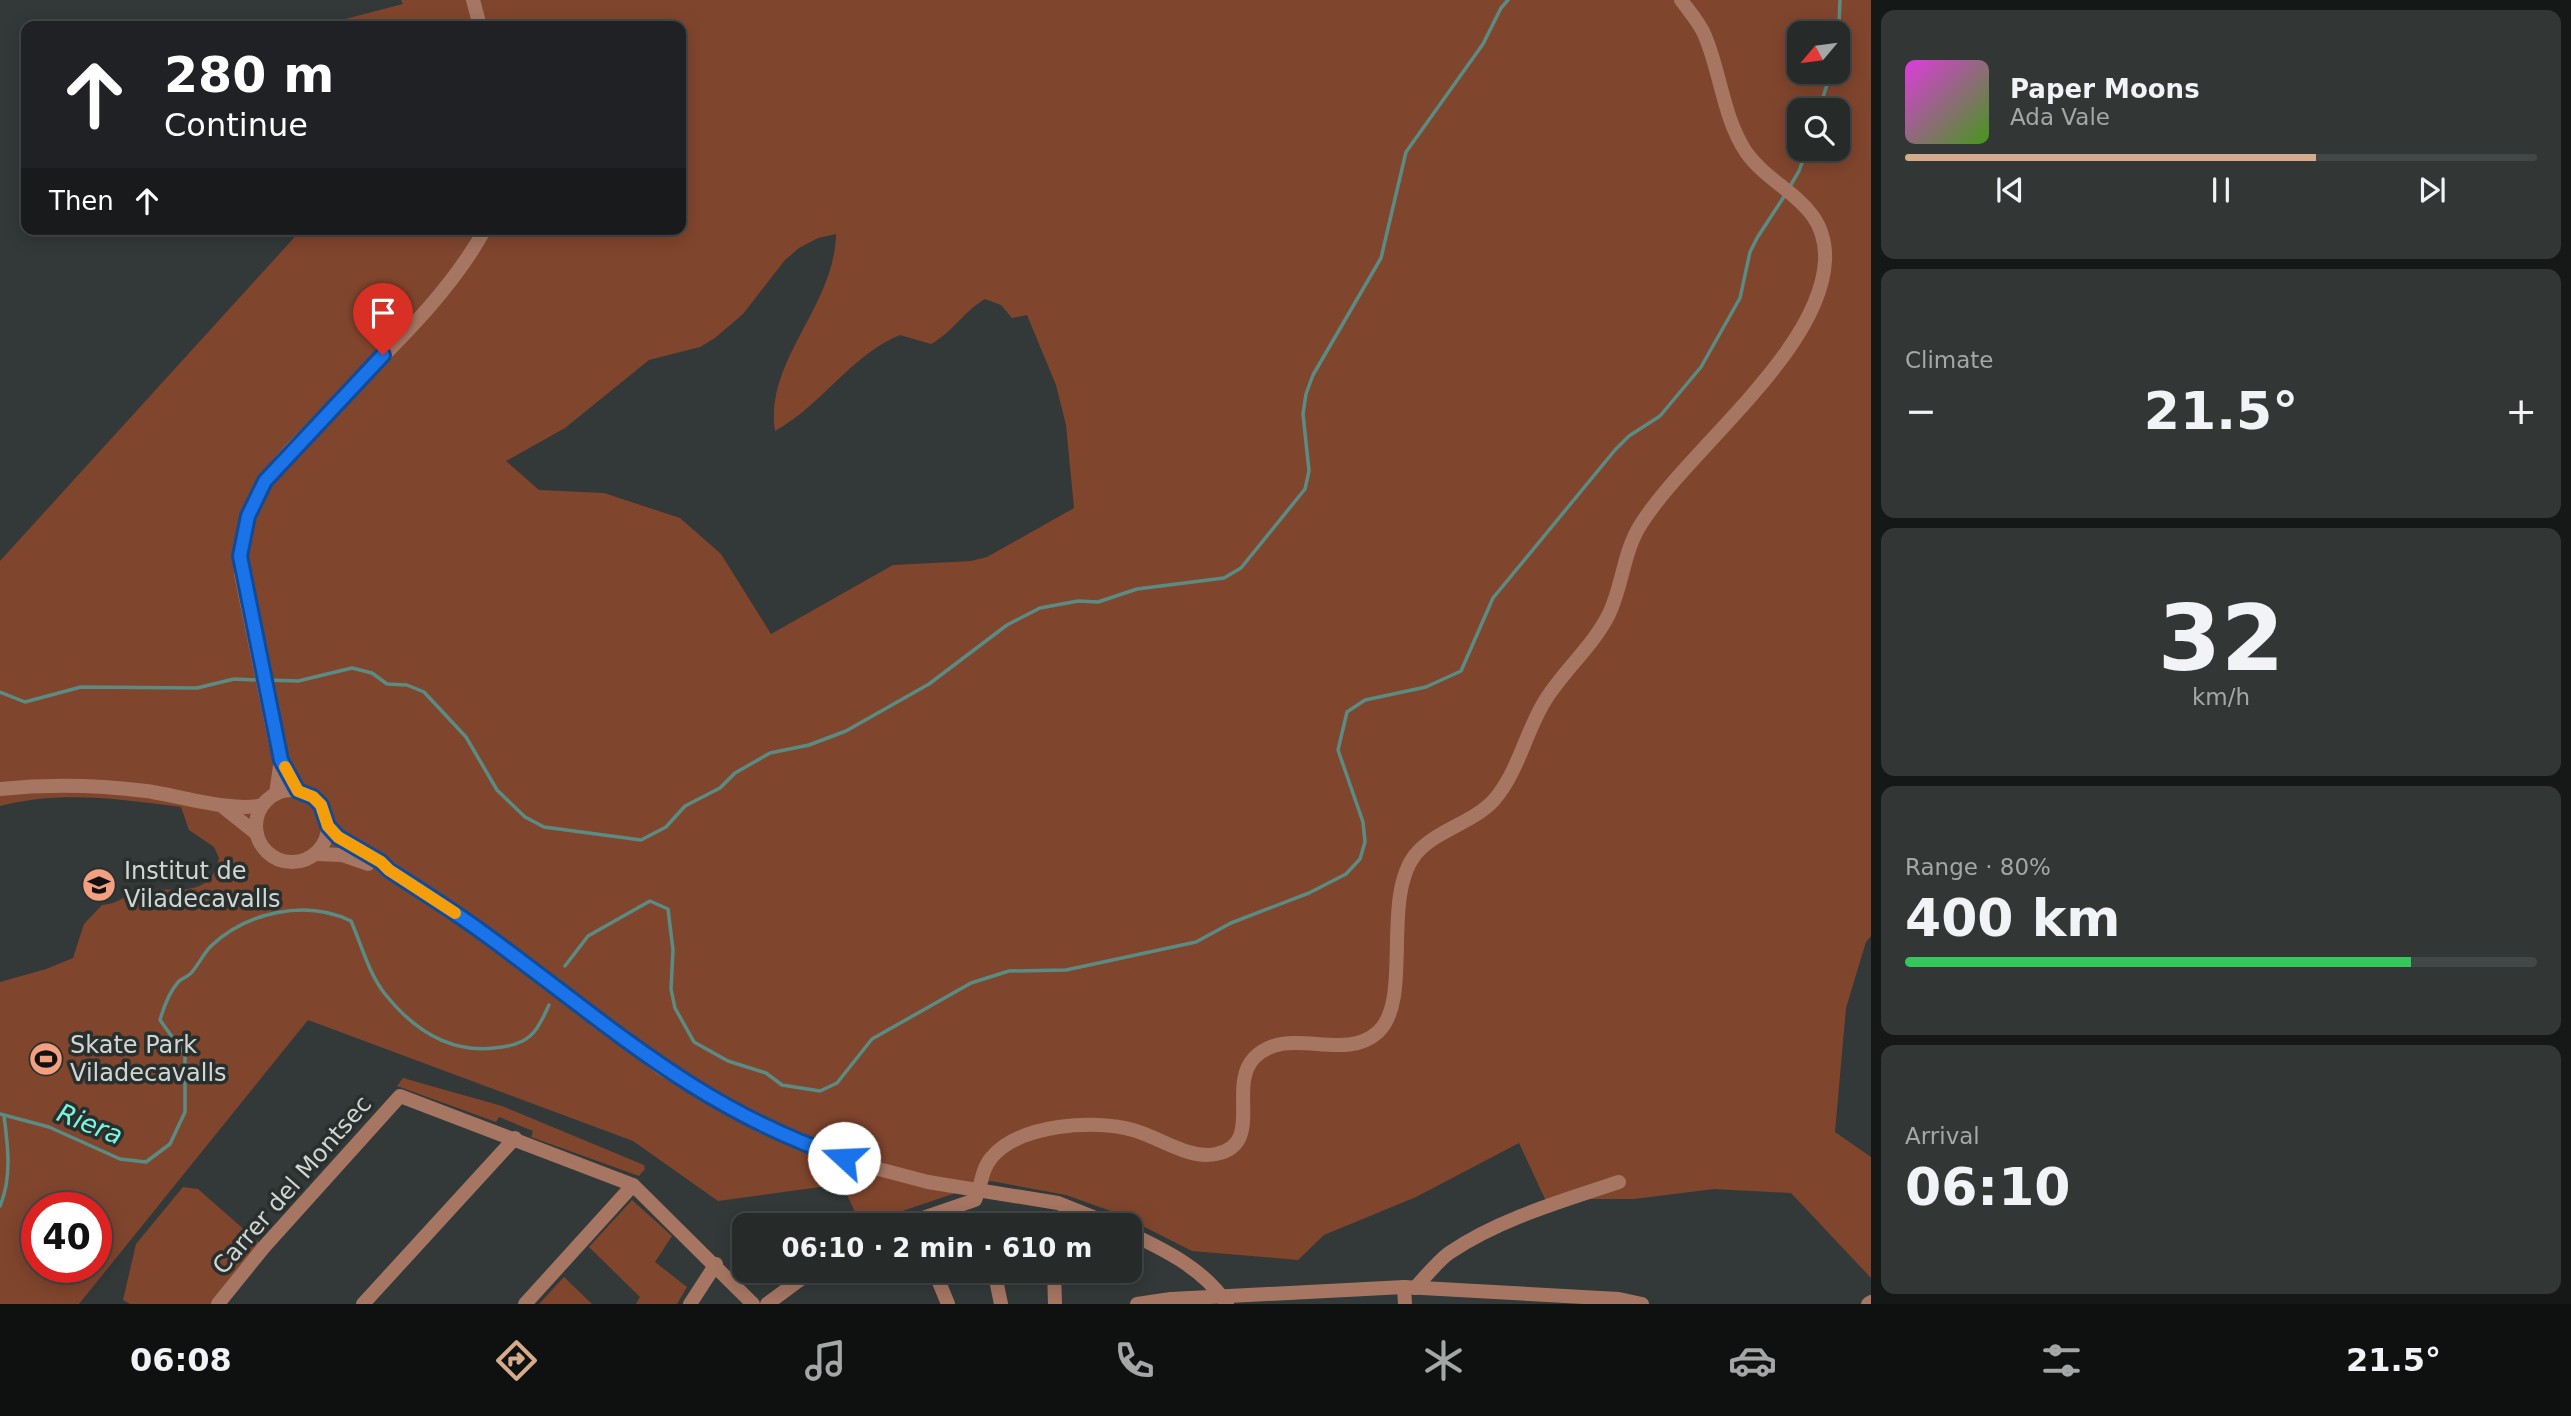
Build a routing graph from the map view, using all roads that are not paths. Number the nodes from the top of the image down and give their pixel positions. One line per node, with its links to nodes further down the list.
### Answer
1 (473, 0): 3 (street)
2 (1681, 0): 18 (street)
3 (479, 21)
4 (481, 235): 5 (street)
5 (281, 760): 7 (street); 8 (street)
6 (0, 789): 9 (street)
7 (298, 791): 8 (street); 11 (street)
8 (276, 794): 10 (street)
9 (221, 805): 10 (street); 12 (street)
10 (262, 805): 12 (street)
11 (328, 826): 13 (street); 14 (street)
12 (257, 834): 13 (street)
13 (316, 854): 14 (street)
14 (389, 870): 18 (street)
15 (515, 1138): 17 (street); 29 (street, Carrer del Montsec); 30 (street)
16 (1619, 1182): 27 (street)
17 (633, 1185): 22 (street); 31 (street)
18 (979, 1189): 19 (street); 20 (street)
19 (937, 1212)
20 (1083, 1213)
21 (1142, 1240): 28 (street)
22 (716, 1264): 32 (street); 33 (street)
23 (795, 1283): 34 (street)
24 (939, 1283): 35 (street)
25 (997, 1283): 36 (street)
26 (1054, 1283): 37 (street)
27 (1409, 1288): 28 (street); 39 (street); 40 (street)
28 (1224, 1300): 38 (street)
29 (218, 1304)
30 (363, 1304)
31 (525, 1304)
32 (690, 1304)
33 (753, 1304)
34 (767, 1304)
35 (948, 1304)
36 (1001, 1304)
37 (1055, 1304)
38 (1137, 1304)
39 (1405, 1304)
40 (1643, 1304)

